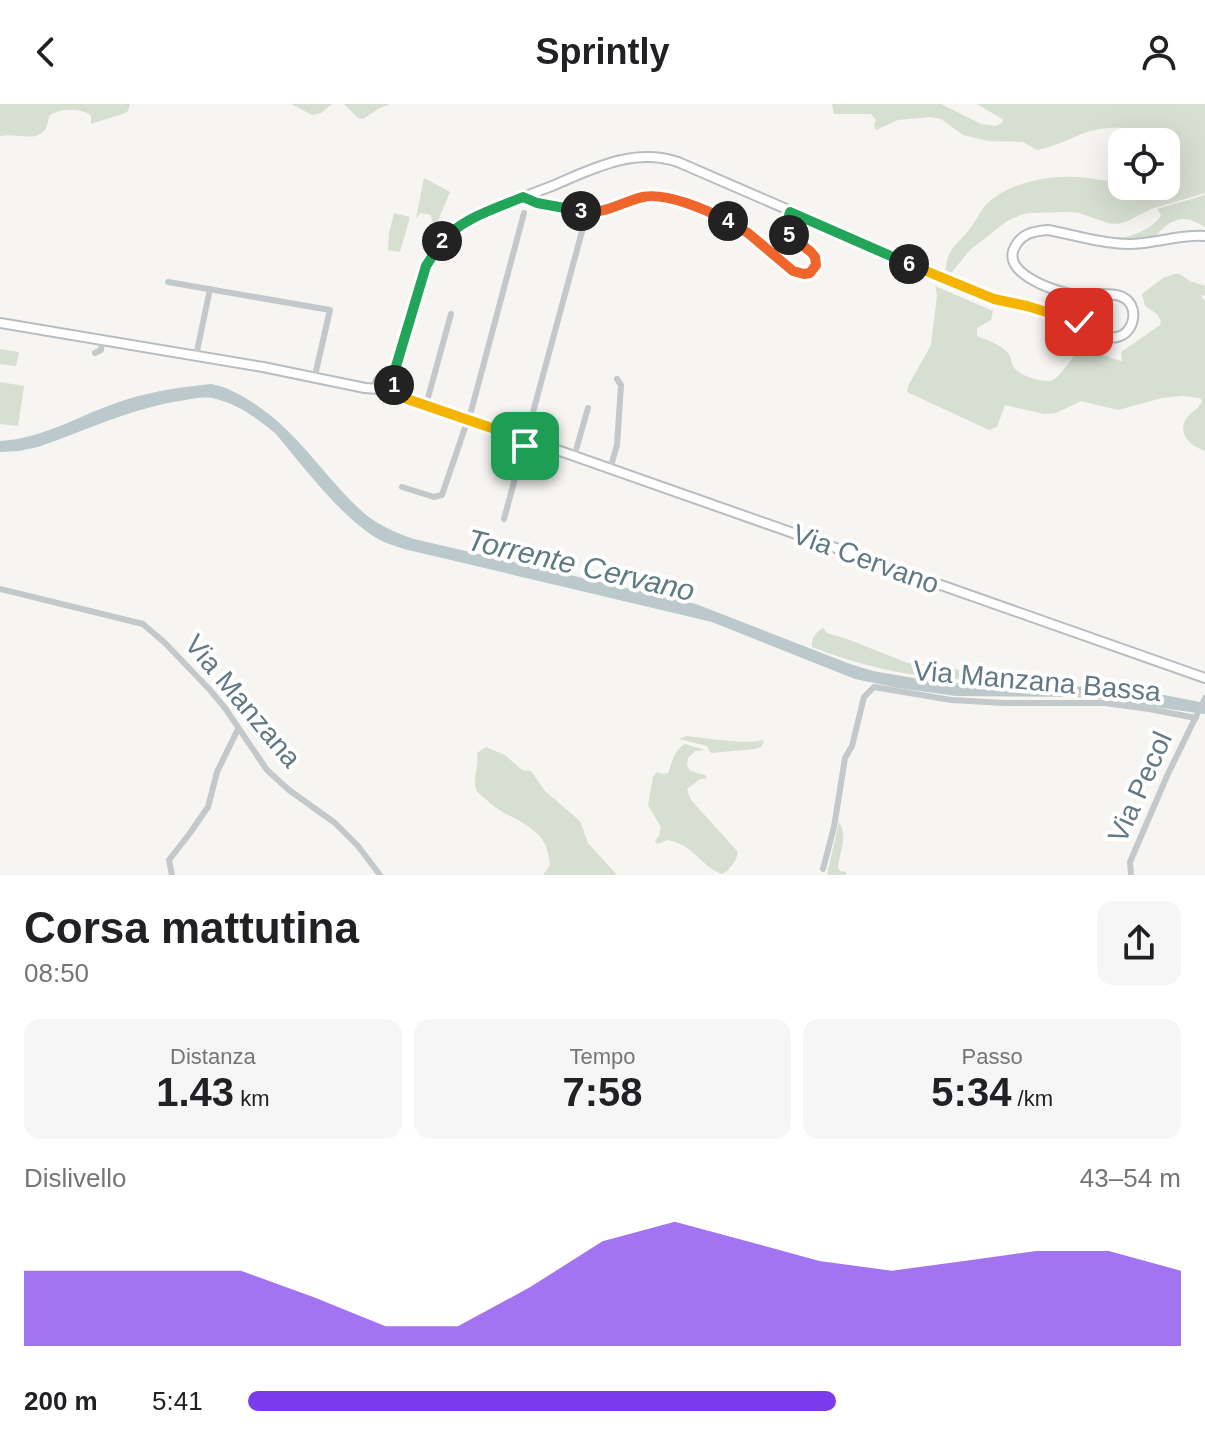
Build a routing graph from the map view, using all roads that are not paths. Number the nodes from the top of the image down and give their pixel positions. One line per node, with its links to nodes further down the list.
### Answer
1 (523, 197): 2 (main road); 2 (street); 15 (main road)
2 (790, 212): 5 (main road)
3 (524, 213): 18 (street)
4 (584, 224): 19 (street)
5 (1205, 236)
6 (168, 282): 7 (street)
7 (210, 289): 12 (street); 13 (street)
8 (451, 314): 16 (street)
9 (0, 323): 10 (main road)
10 (102, 341): 11 (street); 12 (main road)
11 (95, 353)
12 (196, 356): 15 (main road)
13 (316, 371)
14 (617, 379): 21 (street)
15 (386, 385): 16 (main road, Via Cervano)
16 (426, 405): 18 (main road, Via Cervano)
17 (588, 408): 20 (street)
18 (468, 419): 19 (main road, Via Cervano); 22 (street)
19 (527, 440): 20 (main road, Via Cervano); 23 (street)
20 (574, 457): 21 (main road, Via Cervano)
21 (610, 469): 25 (main road, Via Cervano)
22 (402, 487)
23 (504, 519)
24 (0, 589): 28 (street, Via Manzana)
25 (1205, 678)
26 (1205, 699): 27 (street, Via Pecol)
27 (1196, 718): 29 (street, Via Manzana Bassa); 32 (street, Via Pecol)
28 (238, 729): 30 (street); 31 (street, Via Manzana)
29 (823, 869)
30 (172, 875)
31 (380, 875)
32 (1131, 875)

